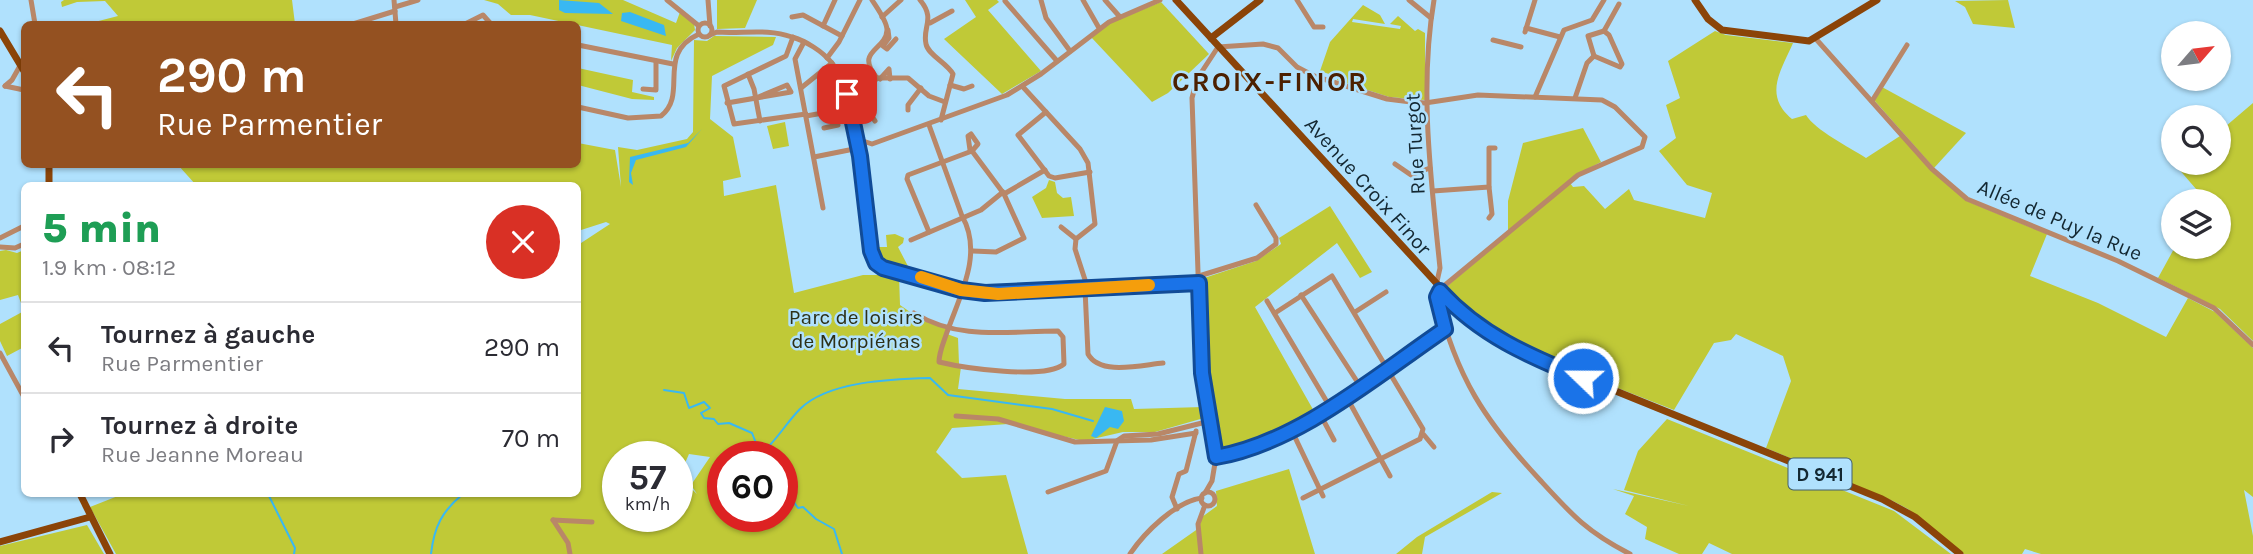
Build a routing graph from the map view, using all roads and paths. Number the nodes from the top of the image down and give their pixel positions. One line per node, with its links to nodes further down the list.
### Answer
1 (31, 0): 33 (street)
2 (418, 0): 26 (street)
3 (667, 0): 41 (street)
4 (708, 0): 41 (street)
5 (835, 0): 39 (street)
6 (860, 0): 47 (street)
7 (872, 0): 30 (street)
8 (901, 0): 30 (street)
9 (920, 0): 37 (street)
10 (1041, 0): 61 (street)
11 (1083, 0): 27 (street)
12 (1093, 0): 27 (street)
13 (1105, 0): 31 (street)
14 (1160, 0): 31 (street)
15 (1176, 0): 51 (main road, D 941)
16 (1258, 0): 51 (main road)
17 (1297, 0): 40 (street)
18 (1409, 0): 32 (street)
19 (1434, 0): 32 (street, Rue Turgot)
20 (1535, 0): 50 (street)
21 (1604, 0): 50 (street)
22 (1695, 0): 54 (main road)
23 (1877, 0): 54 (main road)
24 (1005, 1): 71 (street)
25 (1619, 5): 45 (street)
26 (395, 6): 34 (street)
27 (1087, 6): 43 (street)
28 (952, 11): 37 (street)
29 (792, 17): 39 (street)
30 (882, 17): 42 (street)
31 (1121, 17): 43 (street)
32 (1431, 18): 89 (street, Rue Turgot)
33 (34, 21)
34 (360, 21)
35 (471, 21): 36 (street)
36 (488, 21)
37 (930, 23): 76 (street)
38 (0, 24): 65 (main road)
39 (823, 26): 47 (street)
40 (1323, 27)
41 (708, 28): 46 (street); 46 (street); 49 (street)
42 (887, 28): 52 (street); 75 (street)
43 (1099, 28): 61 (street)
44 (0, 31): 68 (main road)
45 (1604, 31): 48 (street); 62 (street)
46 (698, 34): 72 (street)
47 (842, 36): 70 (street)
48 (1588, 36): 53 (street); 64 (street)
49 (793, 37): 56 (street); 63 (street)
50 (1560, 37): 84 (street)
51 (1211, 38): 59 (main road, D 941)
52 (897, 39)
53 (1579, 39)
54 (1816, 39): 87 (street, Allée de Puy la Rue)
55 (1493, 40): 60 (street)
56 (804, 42): 66 (street); 70 (street)
57 (581, 46): 69 (street)
58 (1907, 46): 87 (street)
59 (1218, 47): 89 (street); 130 (street); 132 (main road, Avenue Croix Finor / D 941)
60 (1521, 47)
61 (1070, 51): 71 (street)
62 (1617, 52): 67 (street); 67 (street)
63 (786, 56): 66 (street); 74 (street)
64 (1594, 56): 67 (street); 86 (street)
65 (21, 59)
66 (795, 59): 79 (street)
67 (1601, 59)
68 (21, 60)
69 (656, 61): 72 (street); 82 (street)
70 (829, 61): 79 (street); 104 (street)
71 (1057, 61): 78 (street)
72 (673, 64): 91 (street)
73 (21, 68): 81 (street)
74 (748, 74): 85 (street); 88 (street)
75 (878, 78): 80 (street); 99 (street)
76 (950, 85): 77 (street); 90 (street)
77 (972, 86)
78 (1023, 87): 94 (street); 96 (street)
79 (801, 88): 95 (street)
80 (921, 88): 90 (street); 92 (street)
81 (21, 89)
82 (643, 89)
83 (827, 91): 93 (street)
84 (1535, 97): 86 (street); 89 (street)
85 (756, 98): 85 (street); 88 (street); 98 (street)
86 (1575, 98): 132 (street)
87 (1872, 101): 142 (street, Allée de Puy la Rue)
88 (727, 103): 98 (street)
89 (1427, 103): 112 (street, Rue Turgot)
90 (945, 105): 96 (street); 97 (street)
91 (581, 108)
92 (908, 110)
93 (834, 111): 95 (street); 102 (street)
94 (1046, 112): 103 (street); 114 (street)
95 (806, 115): 98 (street); 109 (street)
96 (951, 116): 97 (street)
97 (941, 120): 100 (street)
98 (760, 121)
99 (876, 121)
100 (929, 125): 105 (street); 110 (street)
101 (1011, 127): 103 (street)
102 (824, 128)
103 (1018, 135): 113 (street)
104 (857, 139): 105 (street); 106 (street)
105 (873, 144): 108 (street)
106 (859, 148): 108 (street); 109 (street)
107 (1495, 148): 115 (street)
108 (860, 156): 133 (street)
109 (814, 157): 119 (street)
110 (942, 160): 117 (street); 120 (street); 124 (street)
111 (1395, 164): 112 (street)
112 (1430, 168): 116 (street, Rue Turgot)
113 (1045, 170): 114 (street); 117 (street)
114 (1090, 172): 126 (street)
115 (1489, 187): 116 (street); 121 (street)
116 (1433, 191): 132 (street, Rue Turgot)
117 (1003, 193): 120 (street); 129 (street)
118 (1256, 205): 130 (street)
119 (823, 208)
120 (962, 216): 124 (street); 129 (street)
121 (1489, 218)
122 (21, 227): 125 (street)
123 (1061, 227): 126 (street)
124 (929, 232): 127 (street)
125 (2, 236): 128 (street)
126 (1076, 239): 131 (street)
127 (911, 240)
128 (4, 247)
129 (973, 251): 133 (street)
130 (1199, 280): 131 (street); 152 (street)
131 (1086, 289): 133 (street); 144 (street)
132 (1438, 289): 141 (street, Rue Turgot); 180 (main road, D 941)
133 (961, 290): 140 (street)
134 (1386, 292): 137 (street)
135 (1301, 295): 137 (street); 139 (street); 146 (street)
136 (1267, 301): 139 (street)
137 (1355, 312): 145 (street)
138 (914, 313): 140 (street)
139 (1275, 313): 149 (street)
140 (948, 328): 140 (street)
141 (1445, 329): 145 (street); 175 (street, Rue Turgot)
142 (2253, 345)
143 (0, 353): 147 (street)
144 (1163, 363)
145 (1389, 368): 146 (street); 156 (street)
146 (1360, 386): 148 (street)
147 (21, 392)
148 (1346, 396): 149 (street); 161 (street)
149 (1330, 407): 150 (street)
150 (1320, 414): 154 (street); 157 (street)
151 (956, 415): 158 (street)
152 (1210, 421): 153 (street); 160 (street)
153 (1198, 425): 155 (street); 158 (street)
154 (1292, 431): 160 (street); 165 (street)
155 (1196, 433): 158 (street); 171 (street)
156 (1424, 435): 159 (street); 161 (street)
157 (1334, 440)
158 (1117, 441): 164 (street)
159 (1434, 447)
160 (1216, 457): 163 (street)
161 (1381, 460): 162 (street); 165 (street)
162 (1390, 476)
163 (1212, 481): 166 (street); 167 (street)
164 (1048, 492)
165 (1321, 493): 169 (street)
166 (1213, 495): 167 (street); 170 (street)
167 (1203, 496): 170 (street); 171 (street)
168 (81, 497): 172 (main road)
169 (1303, 498)
170 (1205, 505): 179 (street)
171 (1177, 509): 178 (street)
172 (90, 517): 174 (main road); 176 (main road)
173 (592, 522): 177 (street)
174 (0, 542)
175 (1626, 553)
176 (110, 554)
177 (570, 554)
178 (1130, 554)
179 (1201, 554)
180 (1960, 554)

